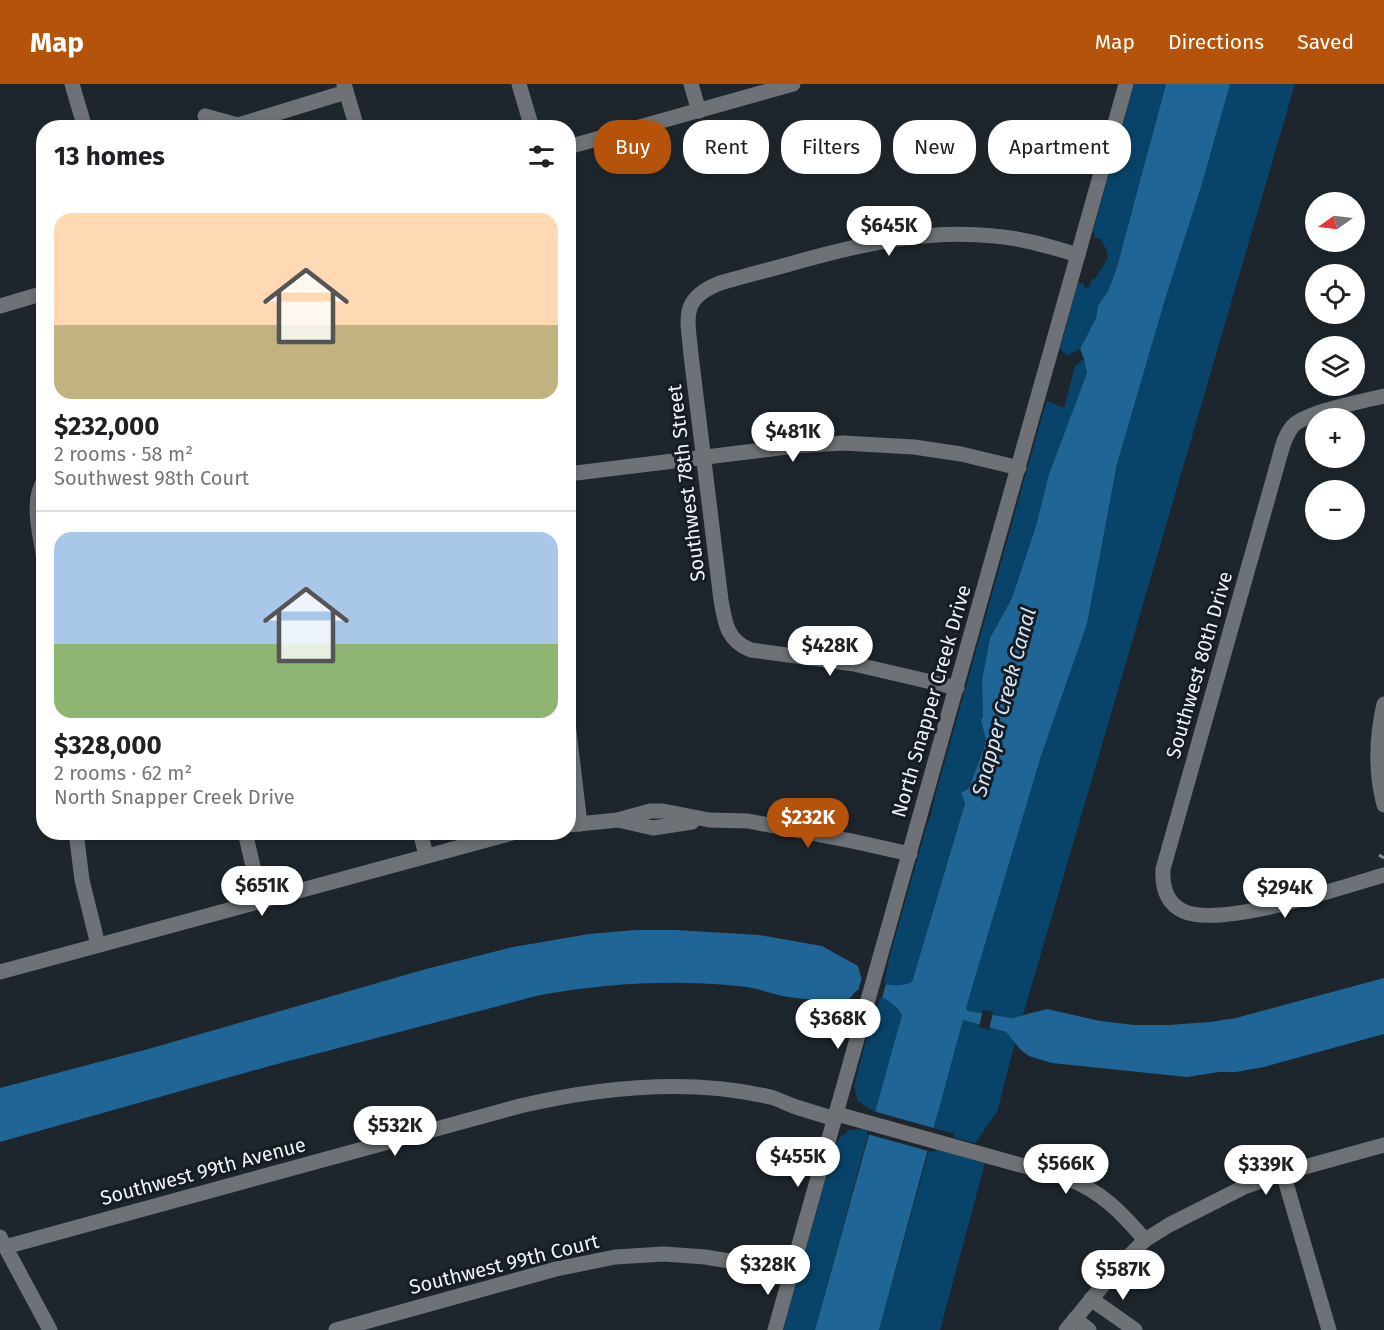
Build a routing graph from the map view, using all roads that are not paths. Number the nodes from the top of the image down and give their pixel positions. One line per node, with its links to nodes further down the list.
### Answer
1 (72, 84): 9 (street)
2 (519, 84): 13 (street)
3 (691, 84): 7 (street)
4 (794, 84): 7 (street)
5 (1126, 84): 15 (street, North Snapper Creek Drive)
6 (345, 88): 11 (street); 12 (street)
7 (699, 111): 14 (street)
8 (205, 116): 10 (street)
9 (83, 120)
10 (220, 120)
11 (252, 120)
12 (355, 120)
13 (530, 120)
14 (576, 145)
15 (1078, 255): 19 (street, Southwest 78th Street); 20 (street, North Snapper Creek Drive)
16 (36, 295): 17 (street)
17 (0, 306)
18 (1384, 396): 32 (street, Southwest 80th Drive)
19 (705, 457): 20 (street); 21 (street); 22 (street, Southwest 78th Street)
20 (1019, 468): 22 (street, North Snapper Creek Drive)
21 (576, 473)
22 (957, 688): 30 (street, North Snapper Creek Drive)
23 (1384, 704): 24 (street)
24 (1384, 805)
25 (576, 824): 30 (street)
26 (77, 840): 34 (street)
27 (247, 840): 33 (street)
28 (422, 840): 31 (street)
29 (485, 840): 31 (street)
30 (910, 854): 36 (street, North Snapper Creek Drive)
31 (426, 855): 33 (street)
32 (1384, 875)
33 (261, 901): 34 (street)
34 (98, 945): 35 (street)
35 (0, 972)
36 (836, 1116): 39 (street, Southwest 99th Avenue); 40 (street, Southwest 99th Avenue); 41 (street, North Snapper Creek Drive)
37 (1384, 1145): 38 (street)
38 (1283, 1173): 39 (street); 49 (street)
39 (1145, 1240): 42 (street)
40 (2, 1242): 44 (street)
41 (792, 1271): 45 (street, Southwest 99th Court); 46 (street, North Snapper Creek Drive)
42 (1091, 1299): 43 (street); 48 (street)
43 (1070, 1324): 47 (street)
44 (50, 1330)
45 (336, 1330)
46 (775, 1330)
47 (1089, 1330)
48 (1135, 1330)
49 (1329, 1330)

